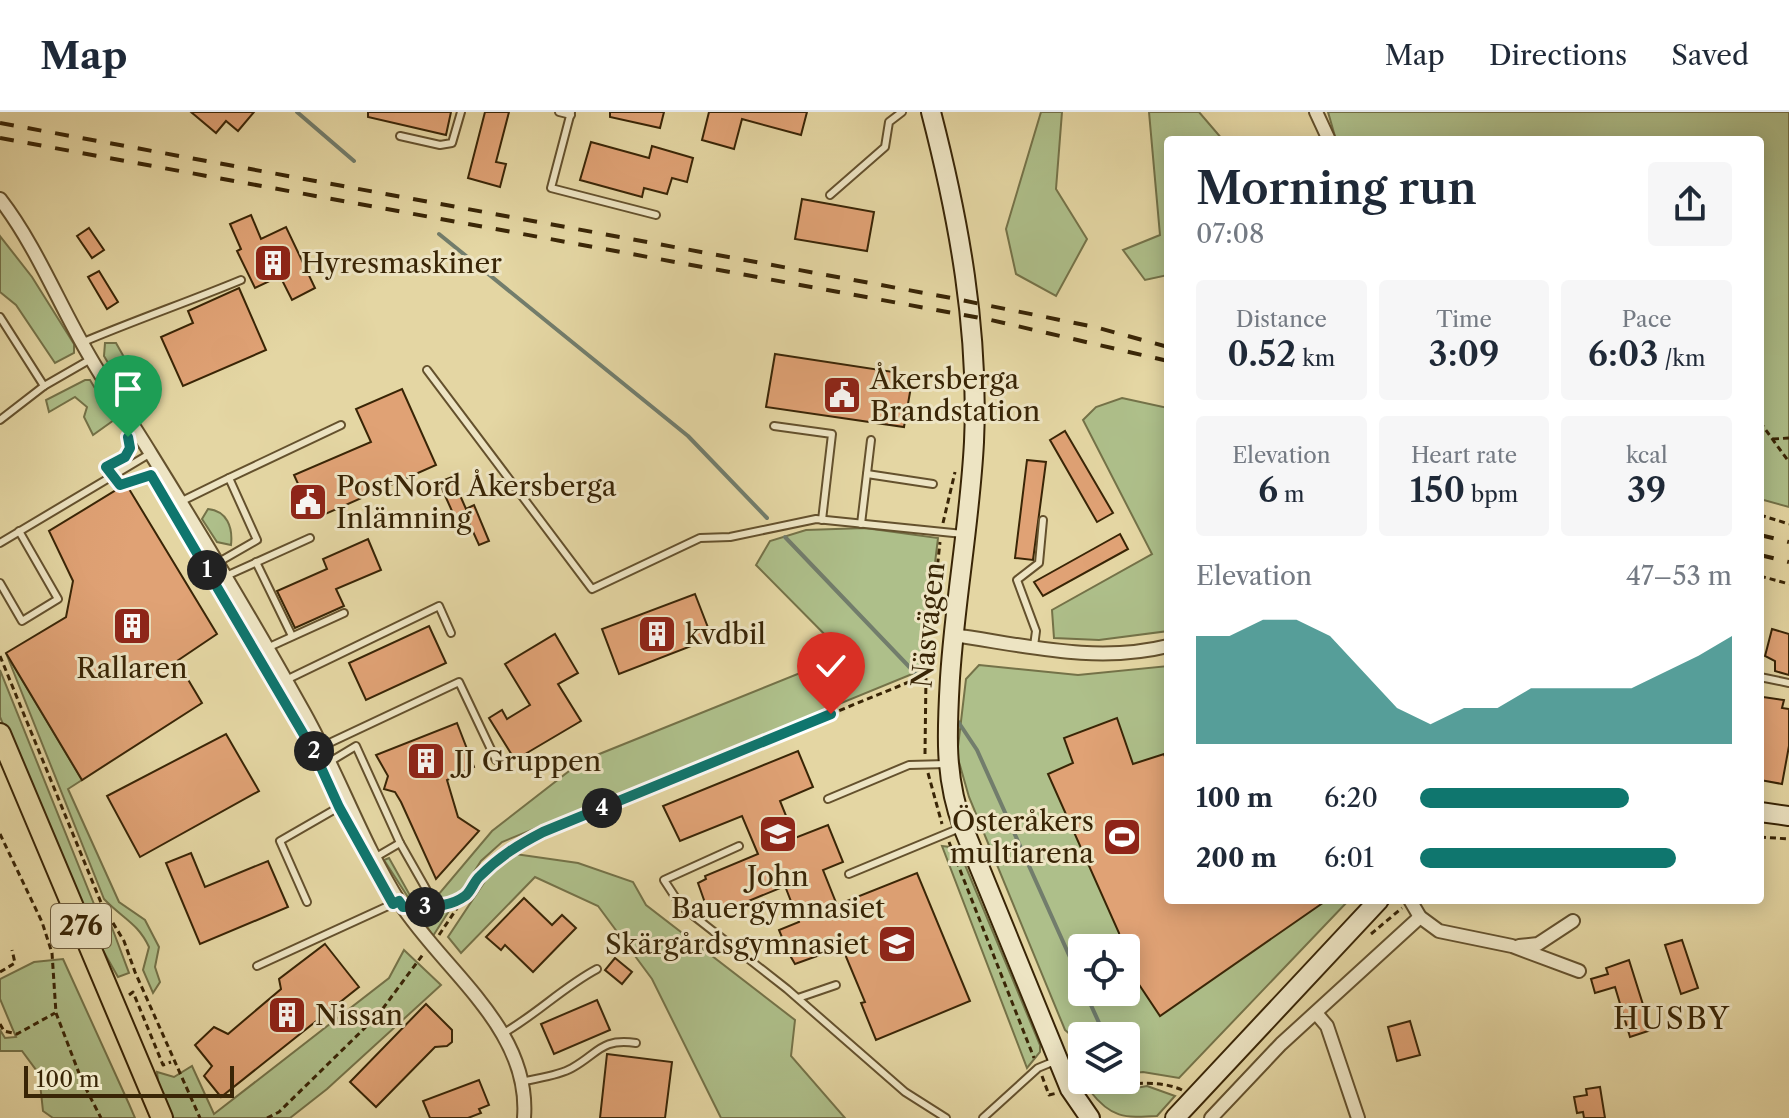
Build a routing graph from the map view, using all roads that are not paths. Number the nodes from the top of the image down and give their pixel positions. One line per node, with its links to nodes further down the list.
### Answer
1 (461, 112): 7 (lane)
2 (559, 112): 6 (lane)
3 (902, 112): 9 (lane)
4 (931, 112): 31 (street, Näsvägen)
5 (1316, 112): 8 (street)
6 (571, 113): 11 (lane)
7 (400, 136)
8 (1327, 136)
9 (830, 195)
10 (0, 199): 14 (street)
11 (656, 215)
12 (241, 280): 14 (lane)
13 (0, 317): 17 (lane)
14 (81, 343): 15 (street)
15 (91, 359): 17 (lane); 22 (street)
16 (427, 370): 27 (lane)
17 (44, 386): 18 (lane)
18 (0, 420)
19 (341, 425): 24 (lane)
20 (774, 426): 27 (lane)
21 (871, 440): 23 (lane)
22 (151, 453): 26 (street); 30 (lane)
23 (867, 474): 25 (lane); 29 (lane)
24 (229, 478): 26 (lane); 35 (lane)
25 (933, 484)
26 (180, 502): 35 (street)
27 (822, 520): 29 (lane)
28 (1043, 520): 44 (lane)
29 (861, 524): 31 (lane)
30 (19, 531): 33 (lane); 37 (lane)
31 (966, 534): 40 (street, Näsvägen)
32 (310, 538): 34 (lane)
33 (0, 543)
34 (256, 562): 36 (lane); 41 (lane)
35 (217, 563): 36 (street)
36 (225, 577): 43 (street)
37 (0, 583)
38 (344, 613): 41 (lane)
39 (451, 633): 46 (lane)
40 (953, 635): 44 (street); 52 (street, Näsvägen)
41 (292, 636): 43 (lane)
42 (1164, 647): 44 (street)
43 (267, 648): 46 (street)
44 (1033, 648)
45 (1764, 678): 47 (lane)
46 (286, 680): 49 (street)
47 (1789, 683)
48 (0, 734): 82 (main road, 276)
49 (323, 746): 50 (lane); 51 (street)
50 (496, 760)
51 (331, 761): 55 (street); 59 (lane)
52 (947, 764): 54 (lane); 58 (street, Näsvägen)
53 (0, 766): 81 (main road, 276)
54 (828, 799)
55 (352, 805): 61 (street); 64 (lane)
56 (1764, 813): 57 (street)
57 (1789, 816)
58 (954, 830): 62 (lane); 79 (street, Näsvägen)
59 (400, 843): 61 (lane); 63 (lane)
60 (739, 846): 75 (lane)
61 (376, 857): 65 (street)
62 (849, 874)
63 (429, 894)
64 (307, 902)
65 (401, 904): 71 (lane); 77 (street)
66 (1375, 904): 87 (street)
67 (1412, 904): 68 (street)
68 (1420, 917): 70 (street); 76 (street)
69 (1573, 921): 70 (street)
70 (1512, 946): 73 (street)
71 (257, 966)
72 (597, 969): 77 (lane)
73 (1579, 971)
74 (836, 985): 75 (lane)
75 (798, 998): 84 (lane)
76 (1316, 1013): 88 (street); 89 (street)
77 (502, 1034): 80 (street)
78 (636, 1043): 80 (lane)
79 (1058, 1060): 85 (lane); 86 (street, Näsvägen)
80 (521, 1082): 83 (street)
81 (150, 1118)
82 (162, 1118)
83 (524, 1118)
84 (946, 1118)
85 (983, 1118)
86 (1090, 1118)
87 (1175, 1118)
88 (1211, 1118)
89 (1358, 1118)

